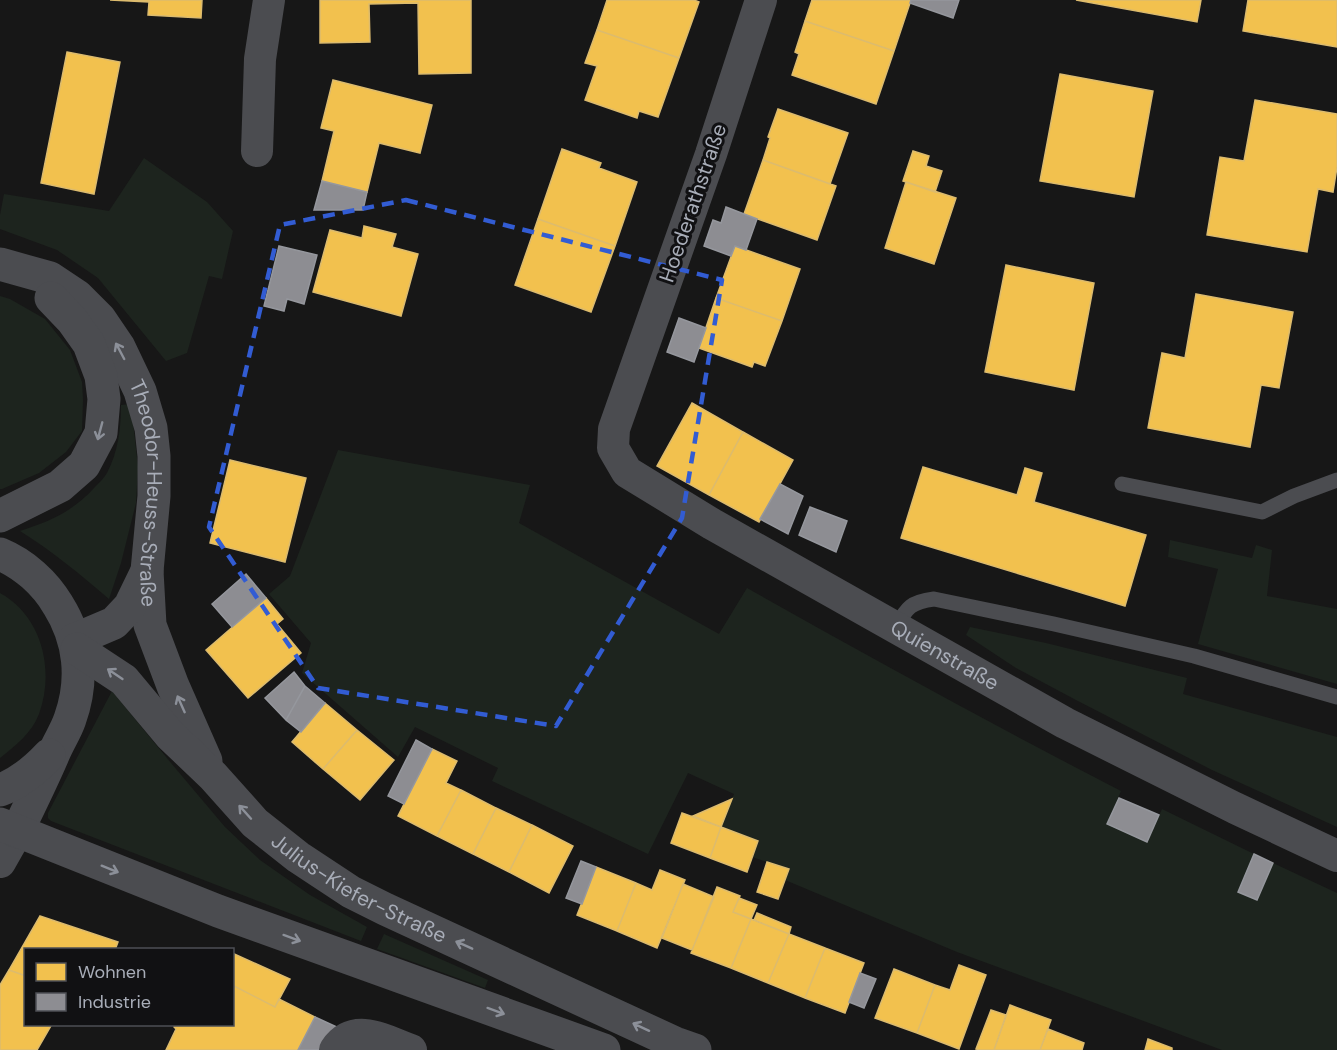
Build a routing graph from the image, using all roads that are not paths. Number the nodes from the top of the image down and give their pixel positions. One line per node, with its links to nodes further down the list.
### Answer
1 (269, 0): 3 (street)
2 (761, 0): 5 (street, Hoederathstraße)
3 (257, 151)
4 (3, 265): 8 (street, Theodor-Heuss-Straße, one-way to 8); 10 (street, Theodor-Heuss-Straße, one-way to 4)
5 (622, 404): 11 (street, Quienstraße)
6 (1337, 480): 7 (lane)
7 (1122, 484)
8 (0, 516)
9 (0, 554): 12 (street)
10 (147, 571): 12 (street); 15 (street, Theodor-Heuss-Straße, one-way to 10)
11 (896, 627): 13 (lane); 18 (street, Quienstraße)
12 (76, 644): 14 (street); 15 (street, Julius-Kiefer-Straße, one-way to 12)
13 (1337, 697)
14 (59, 742): 16 (street); 17 (street)
15 (213, 776): 23 (street, Julius-Kiefer-Straße, one-way to 15)
16 (0, 790)
17 (8, 828): 19 (street); 22 (street, one-way to 22)
18 (1337, 856)
19 (0, 862)
20 (335, 1050): 21 (street)
21 (411, 1050)
22 (604, 1050)
23 (695, 1050)

